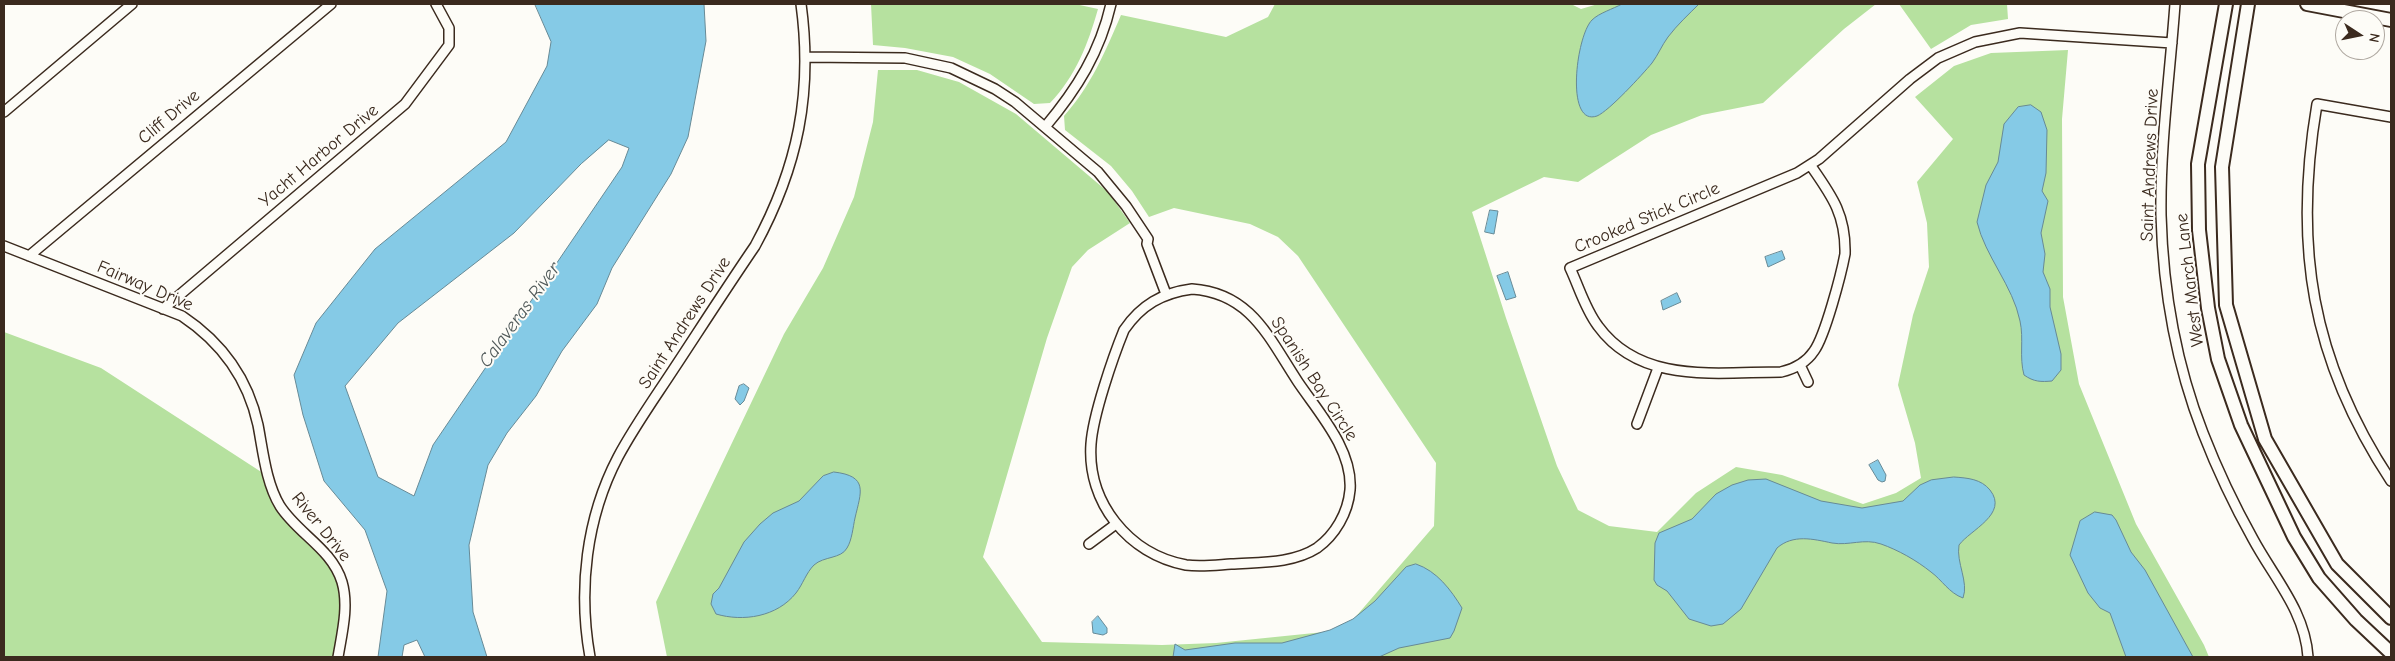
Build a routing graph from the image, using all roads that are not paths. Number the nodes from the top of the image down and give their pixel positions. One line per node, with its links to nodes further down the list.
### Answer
1 (132, 4): 13 (street)
2 (331, 4): 18 (street, Cliff Drive)
3 (436, 4): 20 (street, Yacht Harbor Drive)
4 (801, 4): 12 (street, Saint Andrews Drive)
5 (1111, 4): 15 (street)
6 (2175, 4): 11 (street, Saint Andrews Drive)
7 (2226, 4): 30 (main road, West March Lane)
8 (2248, 4): 29 (main road, West March Lane)
9 (2307, 4): 10 (main road)
10 (2391, 20)
11 (2172, 43): 16 (street, Crooked Stick Circle); 33 (street, Saint Andrews Drive)
12 (806, 58): 15 (street); 32 (street, Saint Andrews Drive)
13 (4, 112)
14 (2391, 117): 26 (street)
15 (1045, 126): 19 (street)
16 (1811, 166): 21 (street); 22 (street, Crooked Stick Circle)
17 (4, 246): 18 (street, Fairway Drive)
18 (29, 256): 20 (street, Fairway Drive)
19 (1166, 294): 27 (street, Spanish Bay Circle); 27 (street, Spanish Bay Circle)
20 (162, 309): 25 (street, Fairway Drive)
21 (1800, 365): 22 (street, Crooked Stick Circle); 23 (street)
22 (1658, 368): 24 (street)
23 (1808, 382)
24 (1638, 424)
25 (269, 478): 31 (street, River Drive)
26 (2391, 482)
27 (1116, 524): 28 (street)
28 (1089, 544)
29 (2391, 618)
30 (2391, 652)
31 (338, 657)
32 (590, 657)
33 (2308, 657)

